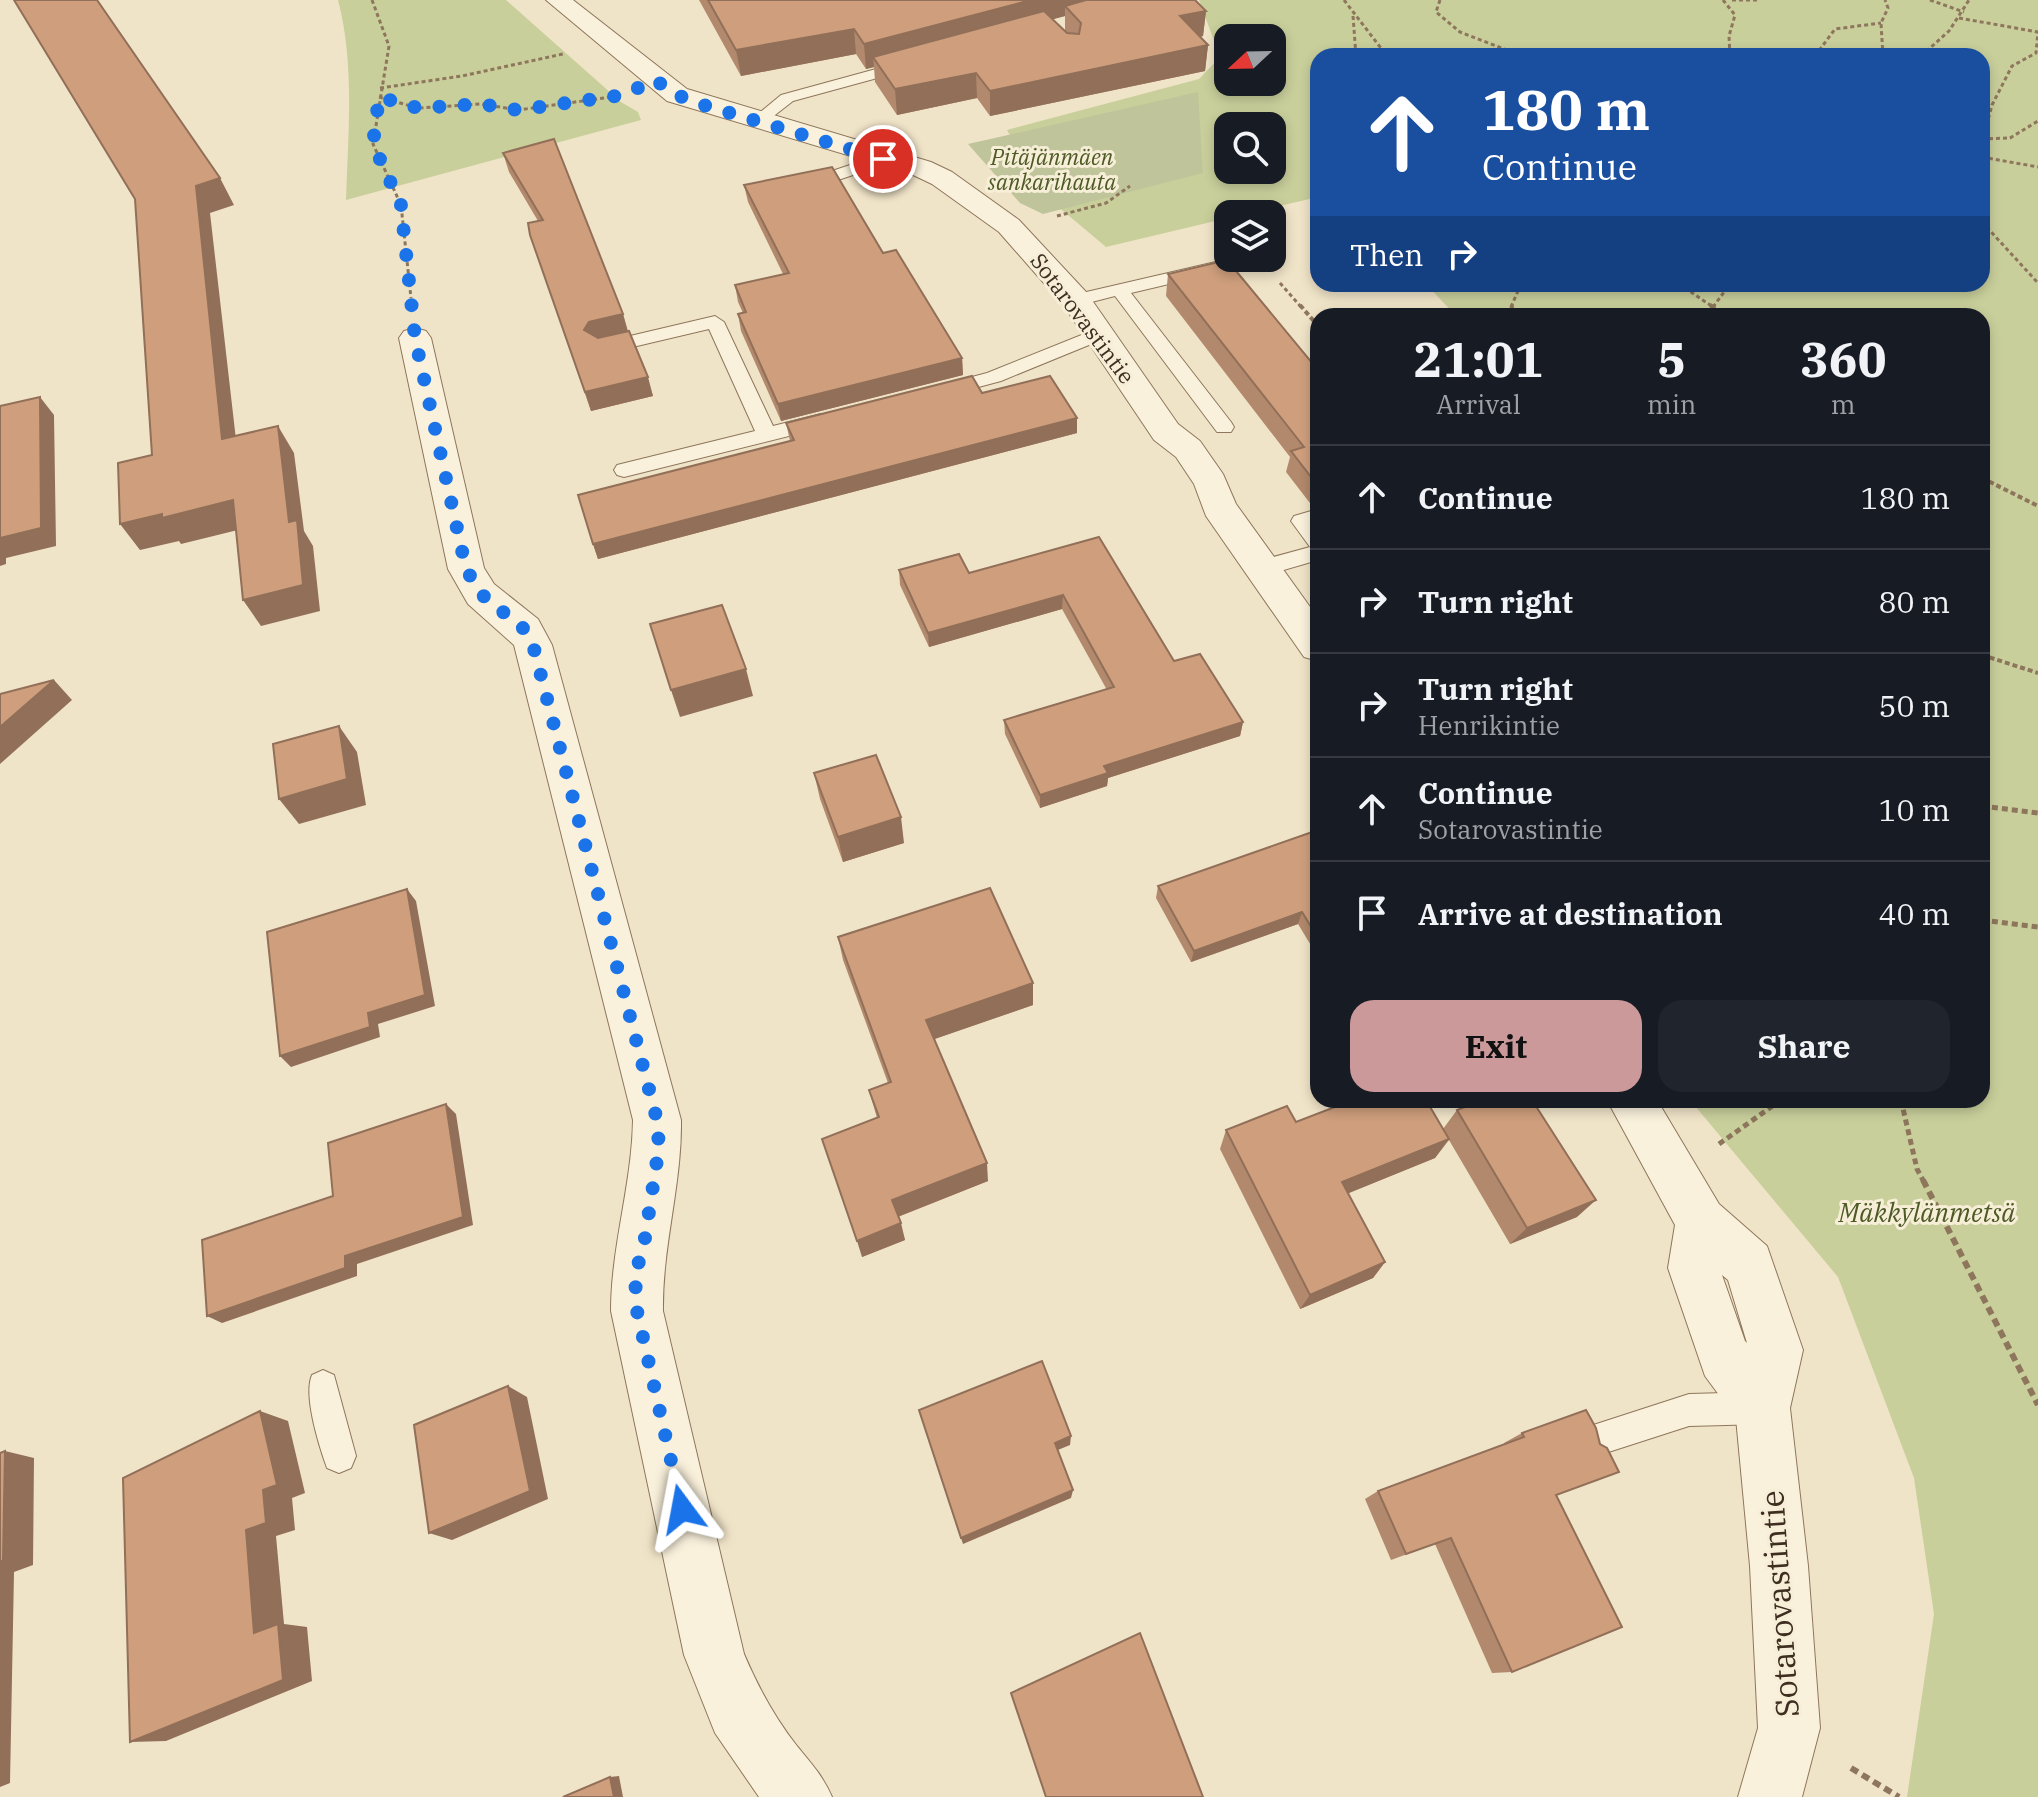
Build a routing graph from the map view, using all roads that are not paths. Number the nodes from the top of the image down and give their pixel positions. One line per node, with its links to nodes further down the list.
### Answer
1 (558, 0): 3 (street, Sotarovastintie)
2 (925, 61): 3 (lane)
3 (760, 119): 4 (street, Sotarovastintie)
4 (883, 159): 5 (lane); 8 (street, Sotarovastintie)
5 (826, 179)
6 (1214, 268): 7 (lane)
7 (1120, 290): 8 (lane); 14 (lane)
8 (1076, 300): 9 (street, Sotarovastintie)
9 (1099, 334): 12 (lane); 20 (street, Sotarovastintie)
10 (415, 338): 27 (street)
11 (603, 348): 15 (lane)
12 (918, 396)
13 (842, 415): 15 (lane)
14 (1224, 427)
15 (767, 434): 16 (lane)
16 (624, 470)
17 (1310, 518): 18 (lane)
18 (1310, 532)
19 (1310, 554): 20 (lane)
20 (1263, 568): 21 (street, Sotarovastintie)
21 (1310, 636)
22 (1636, 1108): 24 (street)
23 (323, 1386): 26 (lane)
24 (1763, 1408): 25 (lane); 28 (street, Sotarovastintie)
25 (1593, 1441)
26 (339, 1456)
27 (800, 1797)
28 (1770, 1797)

